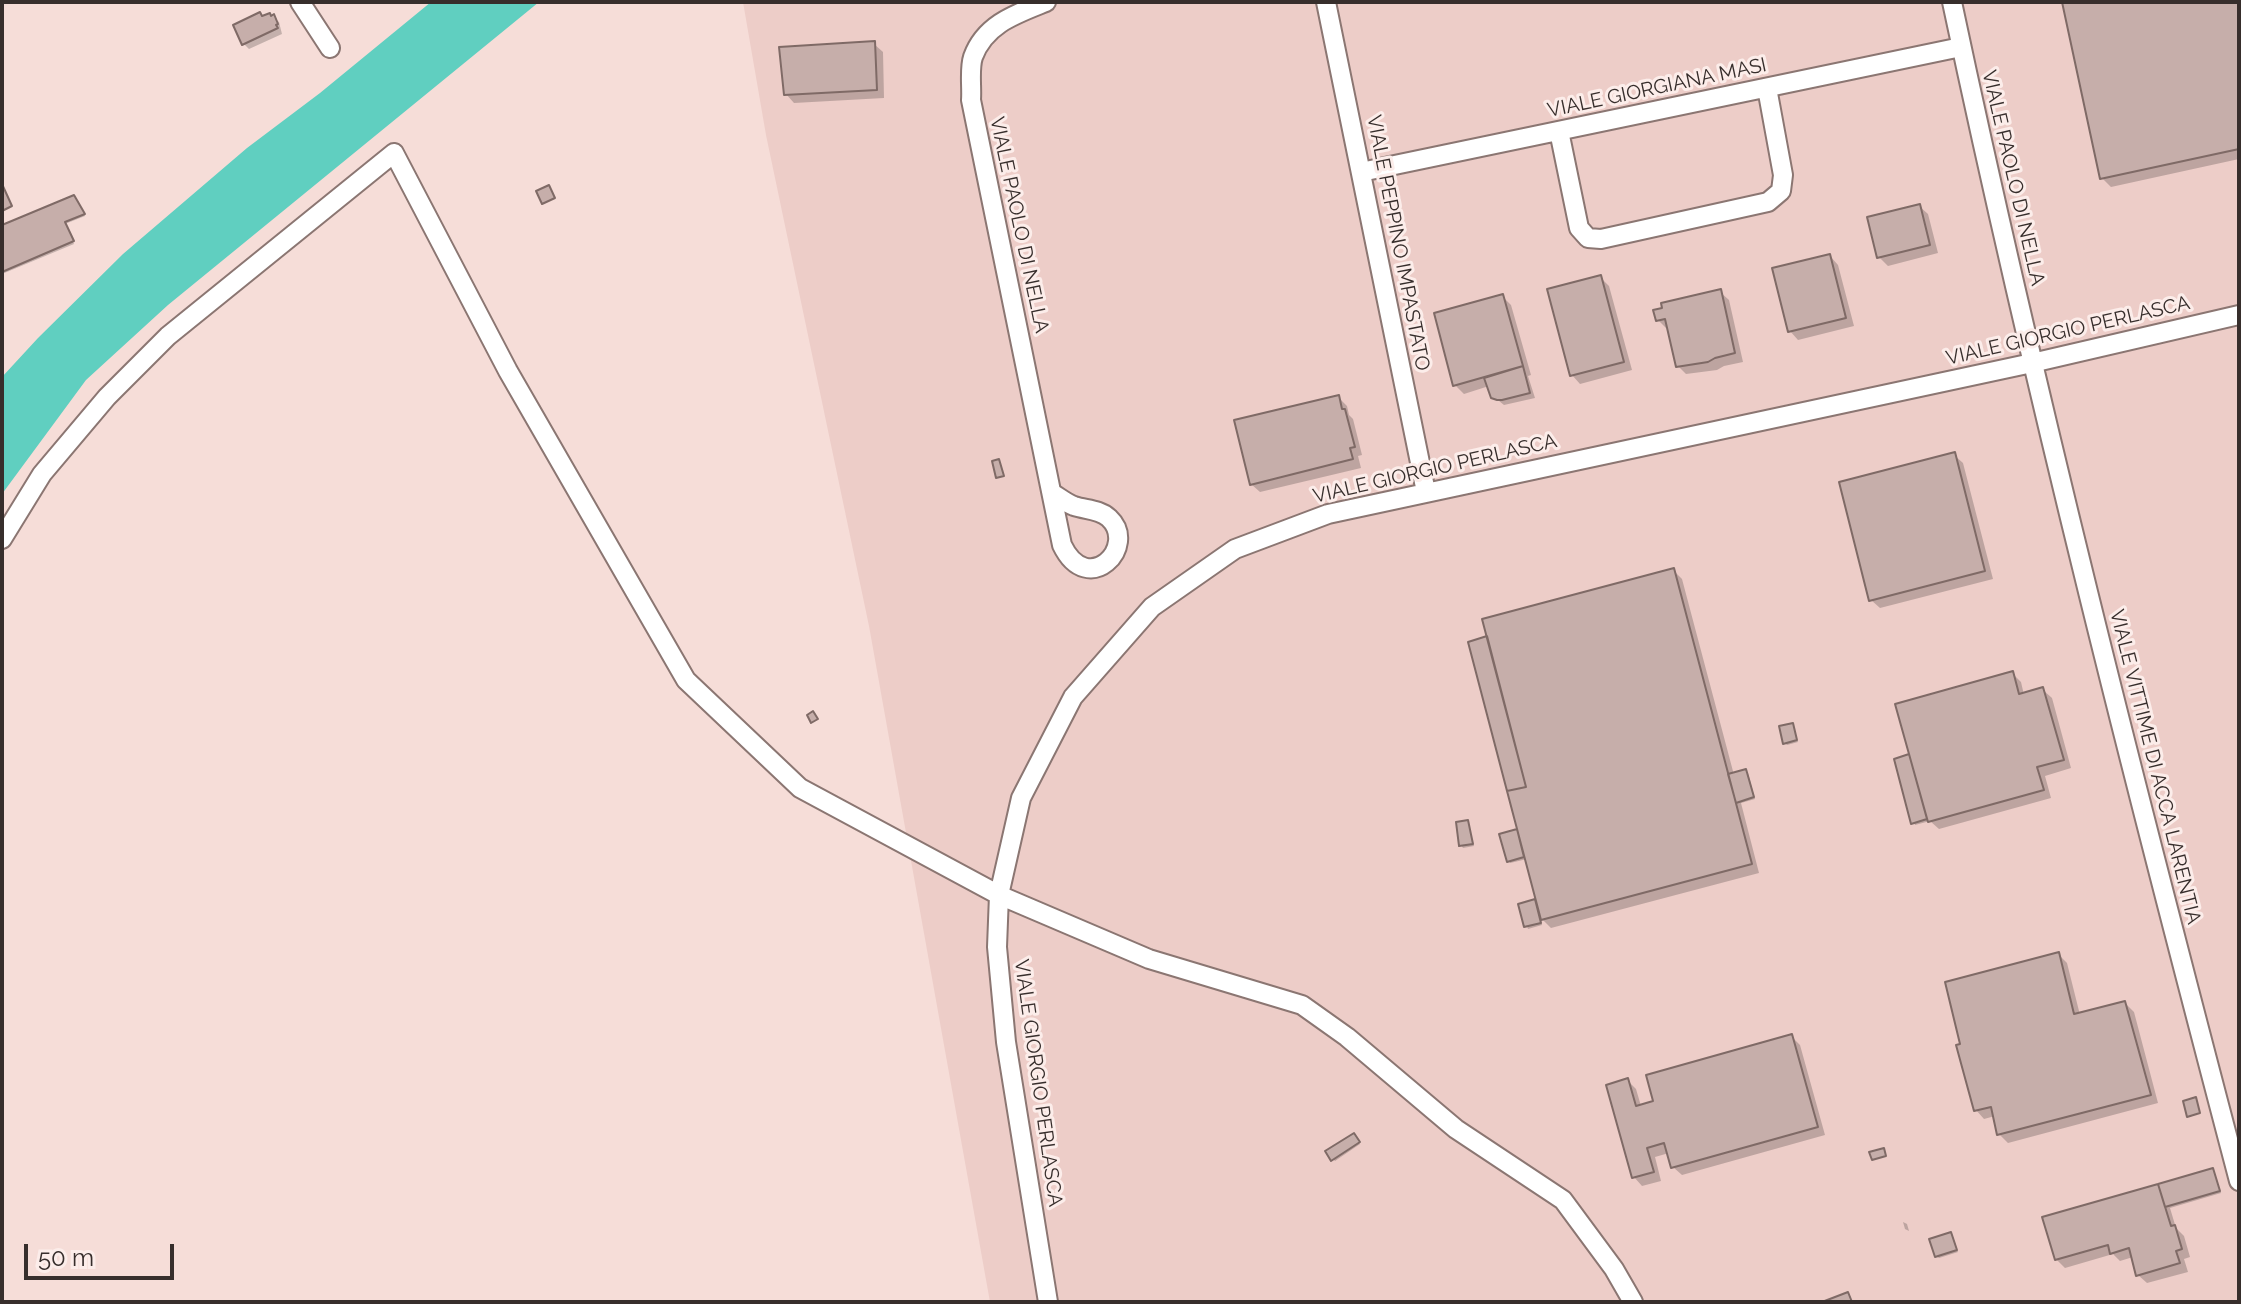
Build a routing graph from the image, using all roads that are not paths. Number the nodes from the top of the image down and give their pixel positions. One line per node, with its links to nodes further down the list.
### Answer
1 (300, 2): 6 (street)
2 (1046, 2): 13 (street, VIALE PAOLO DI NELLA)
3 (1326, 2): 9 (street, VIALE PEPPINO IMPASTATO)
4 (1952, 2): 5 (street, VIALE PAOLO DI NELLA)
5 (1961, 47): 7 (street, VIALE GIORGIANA MASI); 11 (street, VIALE PAOLO DI NELLA)
6 (330, 48)
7 (1767, 88): 8 (street, VIALE GIORGIANA MASI); 8 (street)
8 (1559, 131): 9 (street, VIALE GIORGIANA MASI)
9 (1361, 172): 12 (street, VIALE PEPPINO IMPASTATO)
10 (2239, 315): 11 (street, VIALE GIORGIO PERLASCA)
11 (2032, 363): 12 (street, VIALE GIORGIO PERLASCA); 16 (street, VIALE VITTIME DI ACCA LARENTIA)
12 (1426, 492): 15 (street, VIALE GIORGIO PERLASCA)
13 (1052, 493)
14 (2, 539): 15 (street)
15 (999, 895): 17 (street, VIALE GIORGIO PERLASCA); 18 (street)
16 (2239, 1181)
17 (1048, 1302)
18 (1633, 1302)

